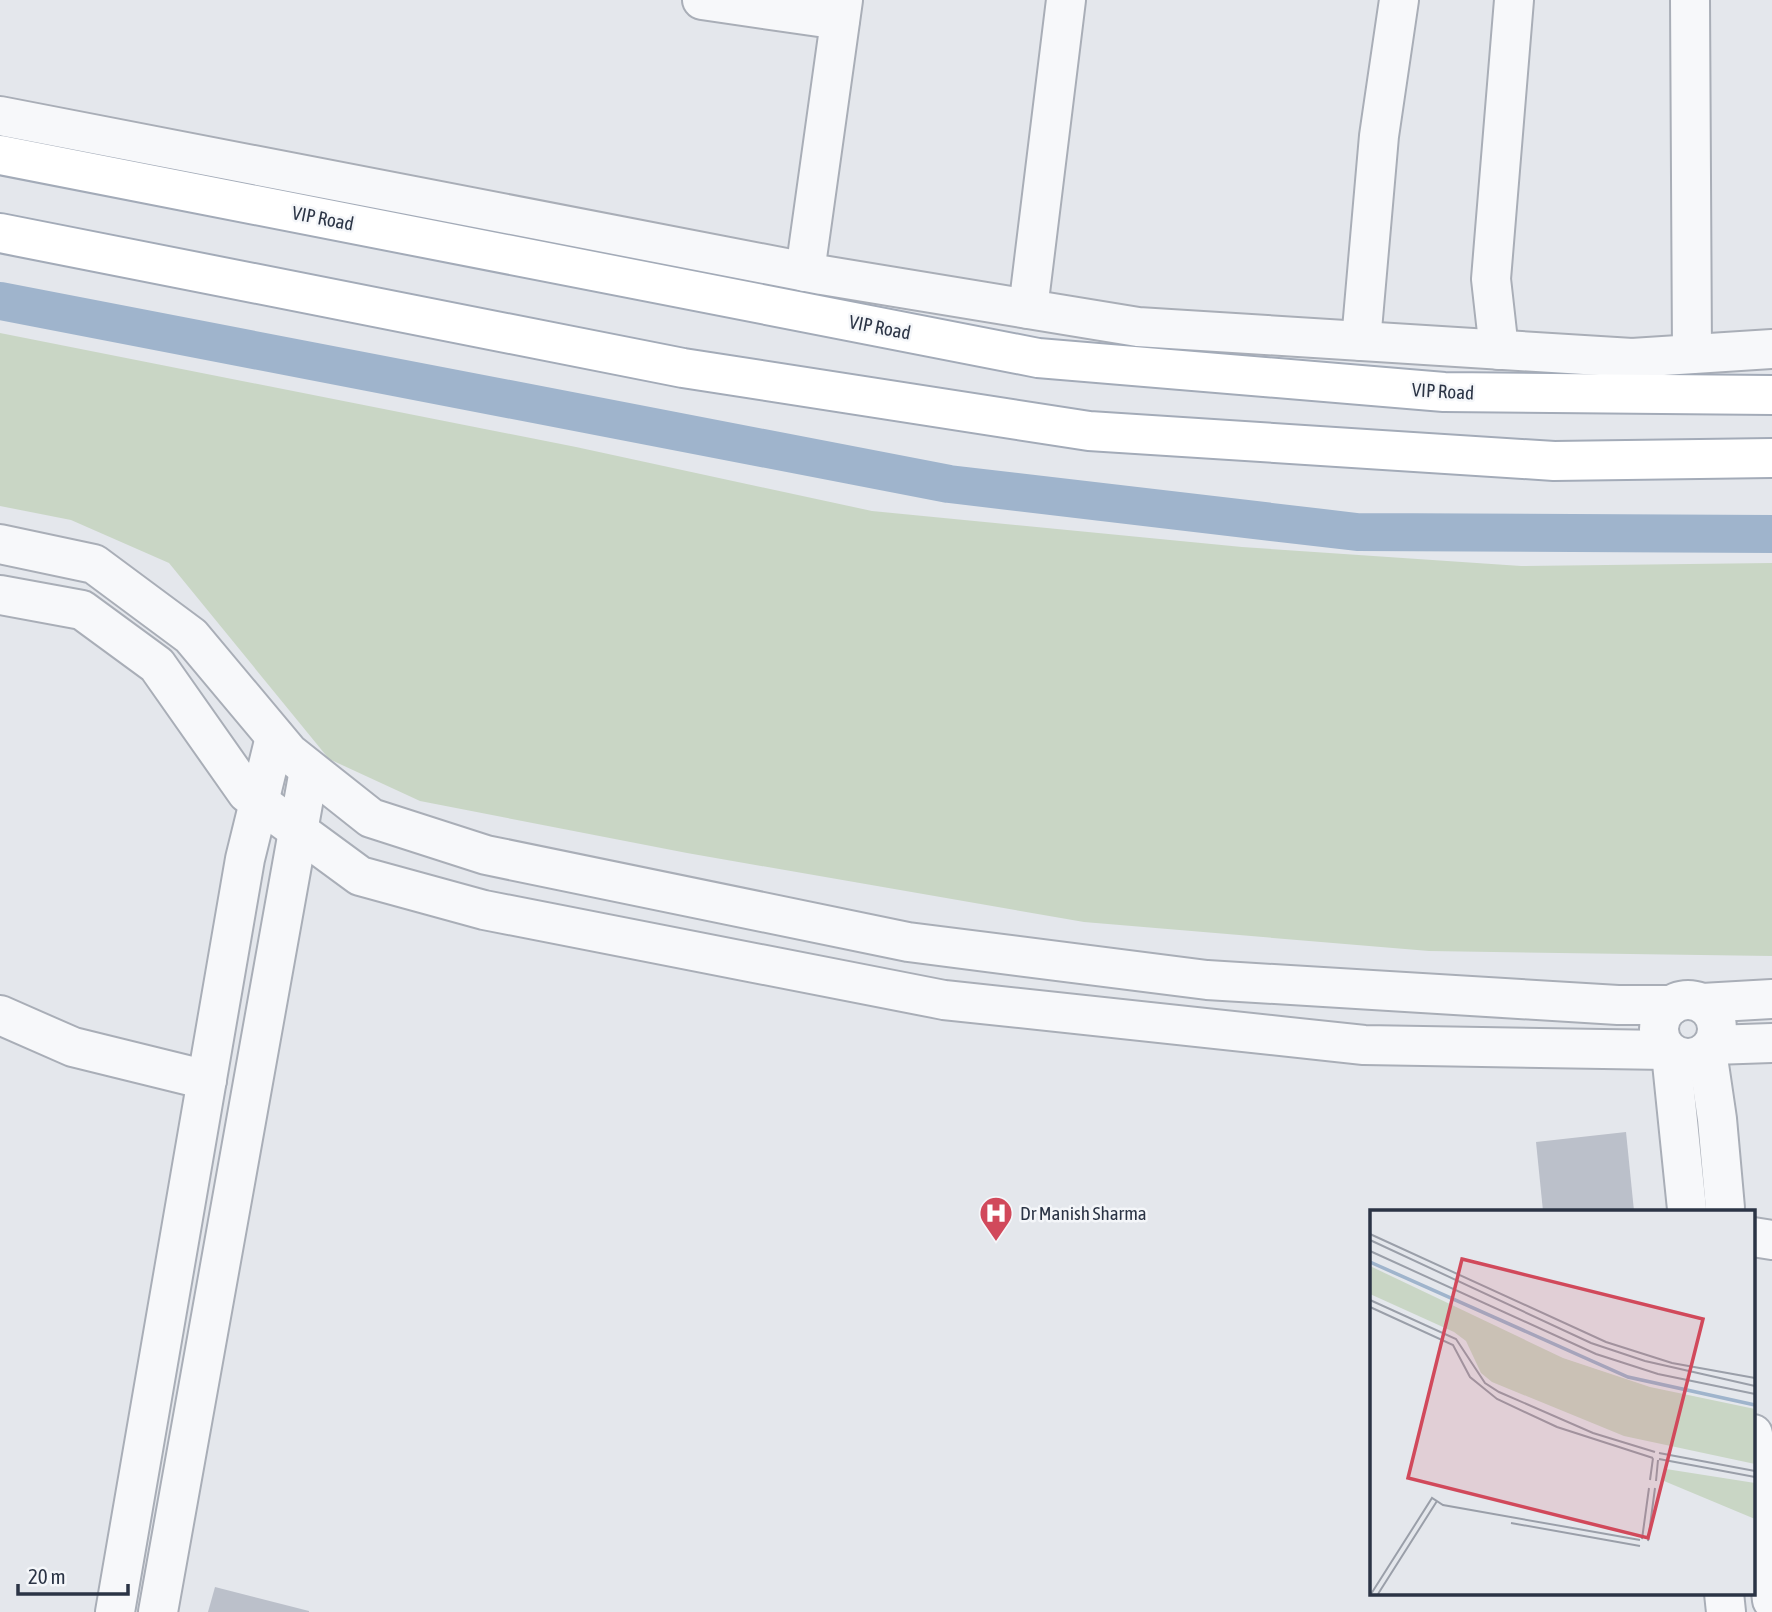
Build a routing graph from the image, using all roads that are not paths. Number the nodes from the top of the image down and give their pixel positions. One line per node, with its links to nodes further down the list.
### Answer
1 (702, 0): 6 (street)
2 (1066, 0): 11 (street)
3 (1399, 0): 12 (street)
4 (1514, 0): 14 (street)
5 (1690, 0): 15 (street)
6 (841, 10): 10 (street)
7 (0, 116): 10 (street, VIP Road)
8 (0, 155): 16 (main road, VIP Road)
9 (0, 233): 17 (main road)
10 (805, 272): 11 (street, VIP Road)
11 (1028, 309): 12 (street, VIP Road)
12 (1361, 341): 14 (street, VIP Road)
13 (1772, 349): 15 (street, VIP Road)
14 (1499, 350): 15 (street, VIP Road)
15 (1692, 354)
16 (1772, 395)
17 (1772, 458)
18 (0, 544): 20 (street)
19 (0, 595): 22 (street)
20 (275, 737): 21 (street); 22 (street)
21 (309, 770): 23 (street); 25 (street)
22 (258, 802): 23 (street); 29 (street)
23 (298, 831): 28 (street); 35 (street)
24 (1772, 999): 25 (street)
25 (1687, 1004): 28 (street); 28 (street)
26 (0, 1015): 29 (street)
27 (1772, 1044): 28 (street)
28 (1689, 1050): 30 (street); 31 (street)
29 (207, 1080): 34 (street)
30 (1686, 1210): 31 (street)
31 (1726, 1210)
32 (1754, 1237): 33 (street)
33 (1772, 1240)
34 (177, 1253): 35 (street); 39 (street)
35 (221, 1260): 40 (street)
36 (1754, 1443): 38 (street)
37 (1724, 1594): 41 (street)
38 (1772, 1600)
39 (115, 1612)
40 (158, 1612)
41 (1726, 1612)

